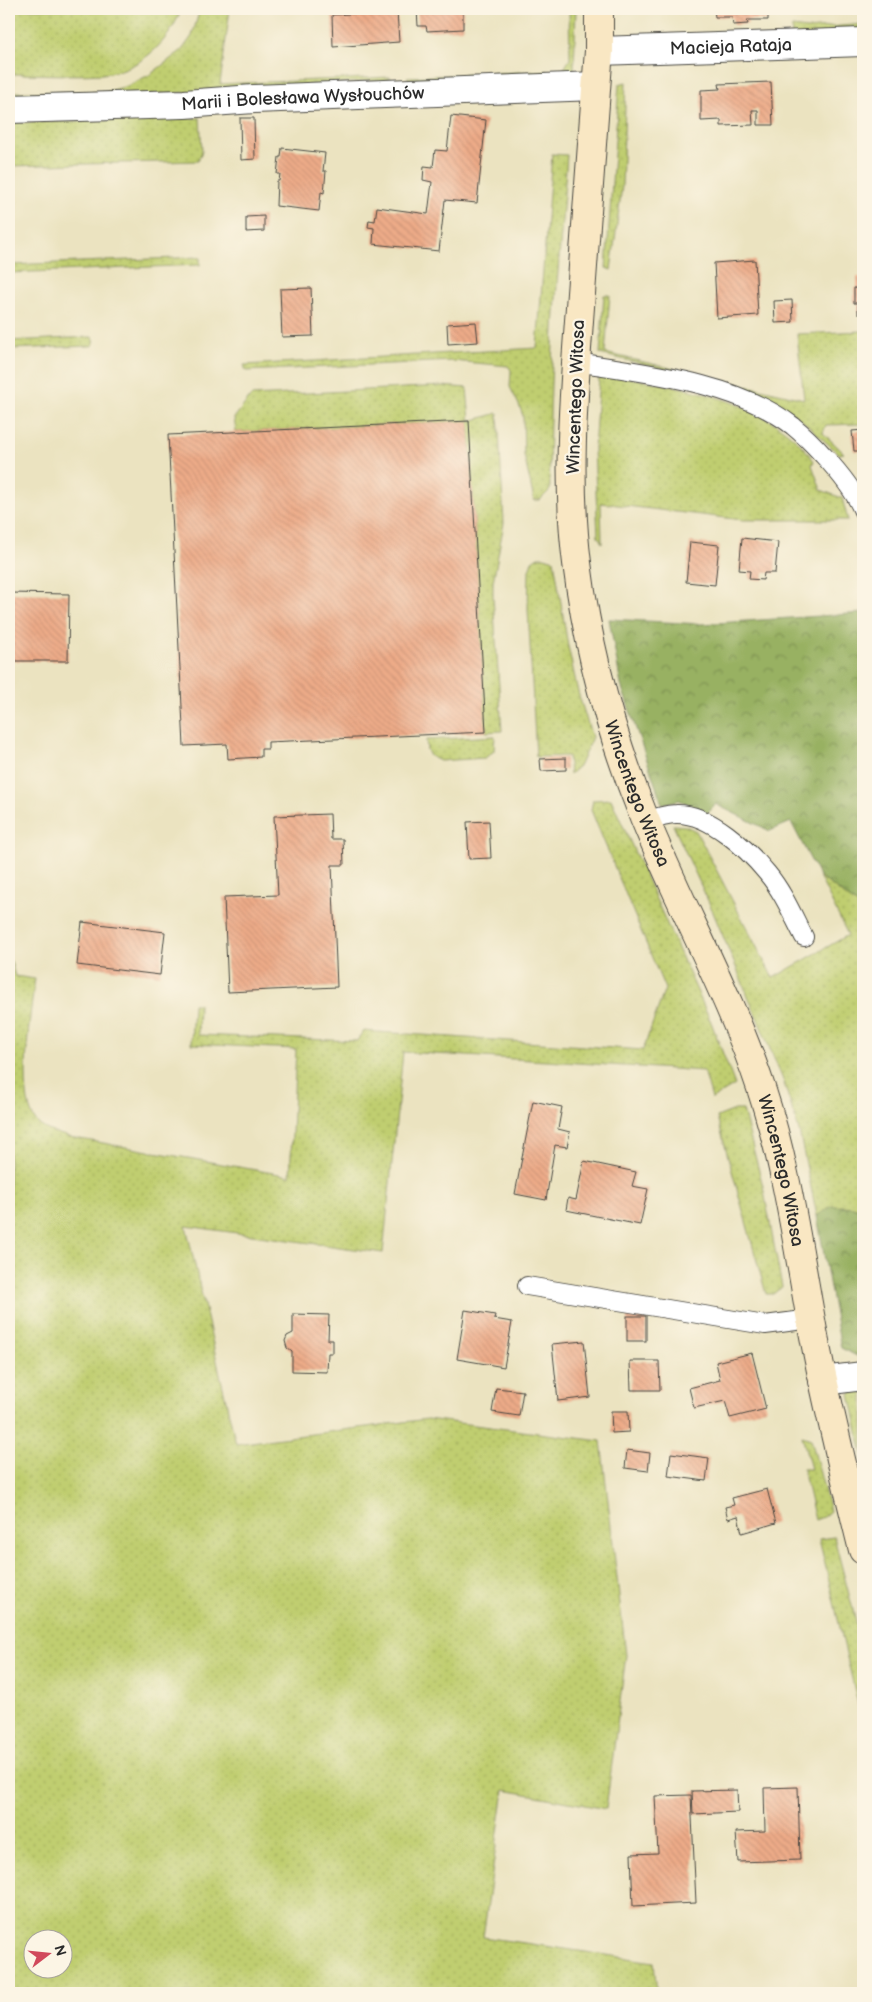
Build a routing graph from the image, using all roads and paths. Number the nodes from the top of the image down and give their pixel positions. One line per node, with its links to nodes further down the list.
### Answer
1 (599, 9): 3 (street, Wincentego Witosa)
2 (863, 42): 3 (street, Macieja Rataja)
3 (599, 51): 4 (street, Wincentego Witosa)
4 (596, 86): 5 (street, Marii i Bolesława Wysłouchów); 6 (street, Wincentego Witosa)
5 (9, 109)
6 (576, 362): 7 (lane); 8 (street, Wincentego Witosa)
7 (863, 511)
8 (646, 822): 9 (lane); 11 (street, Wincentego Witosa)
9 (804, 937)
10 (527, 1286): 11 (lane)
11 (811, 1319): 13 (street, Wincentego Witosa)
12 (863, 1376): 13 (street)
13 (823, 1382): 14 (street, Wincentego Witosa)
14 (863, 1550)

